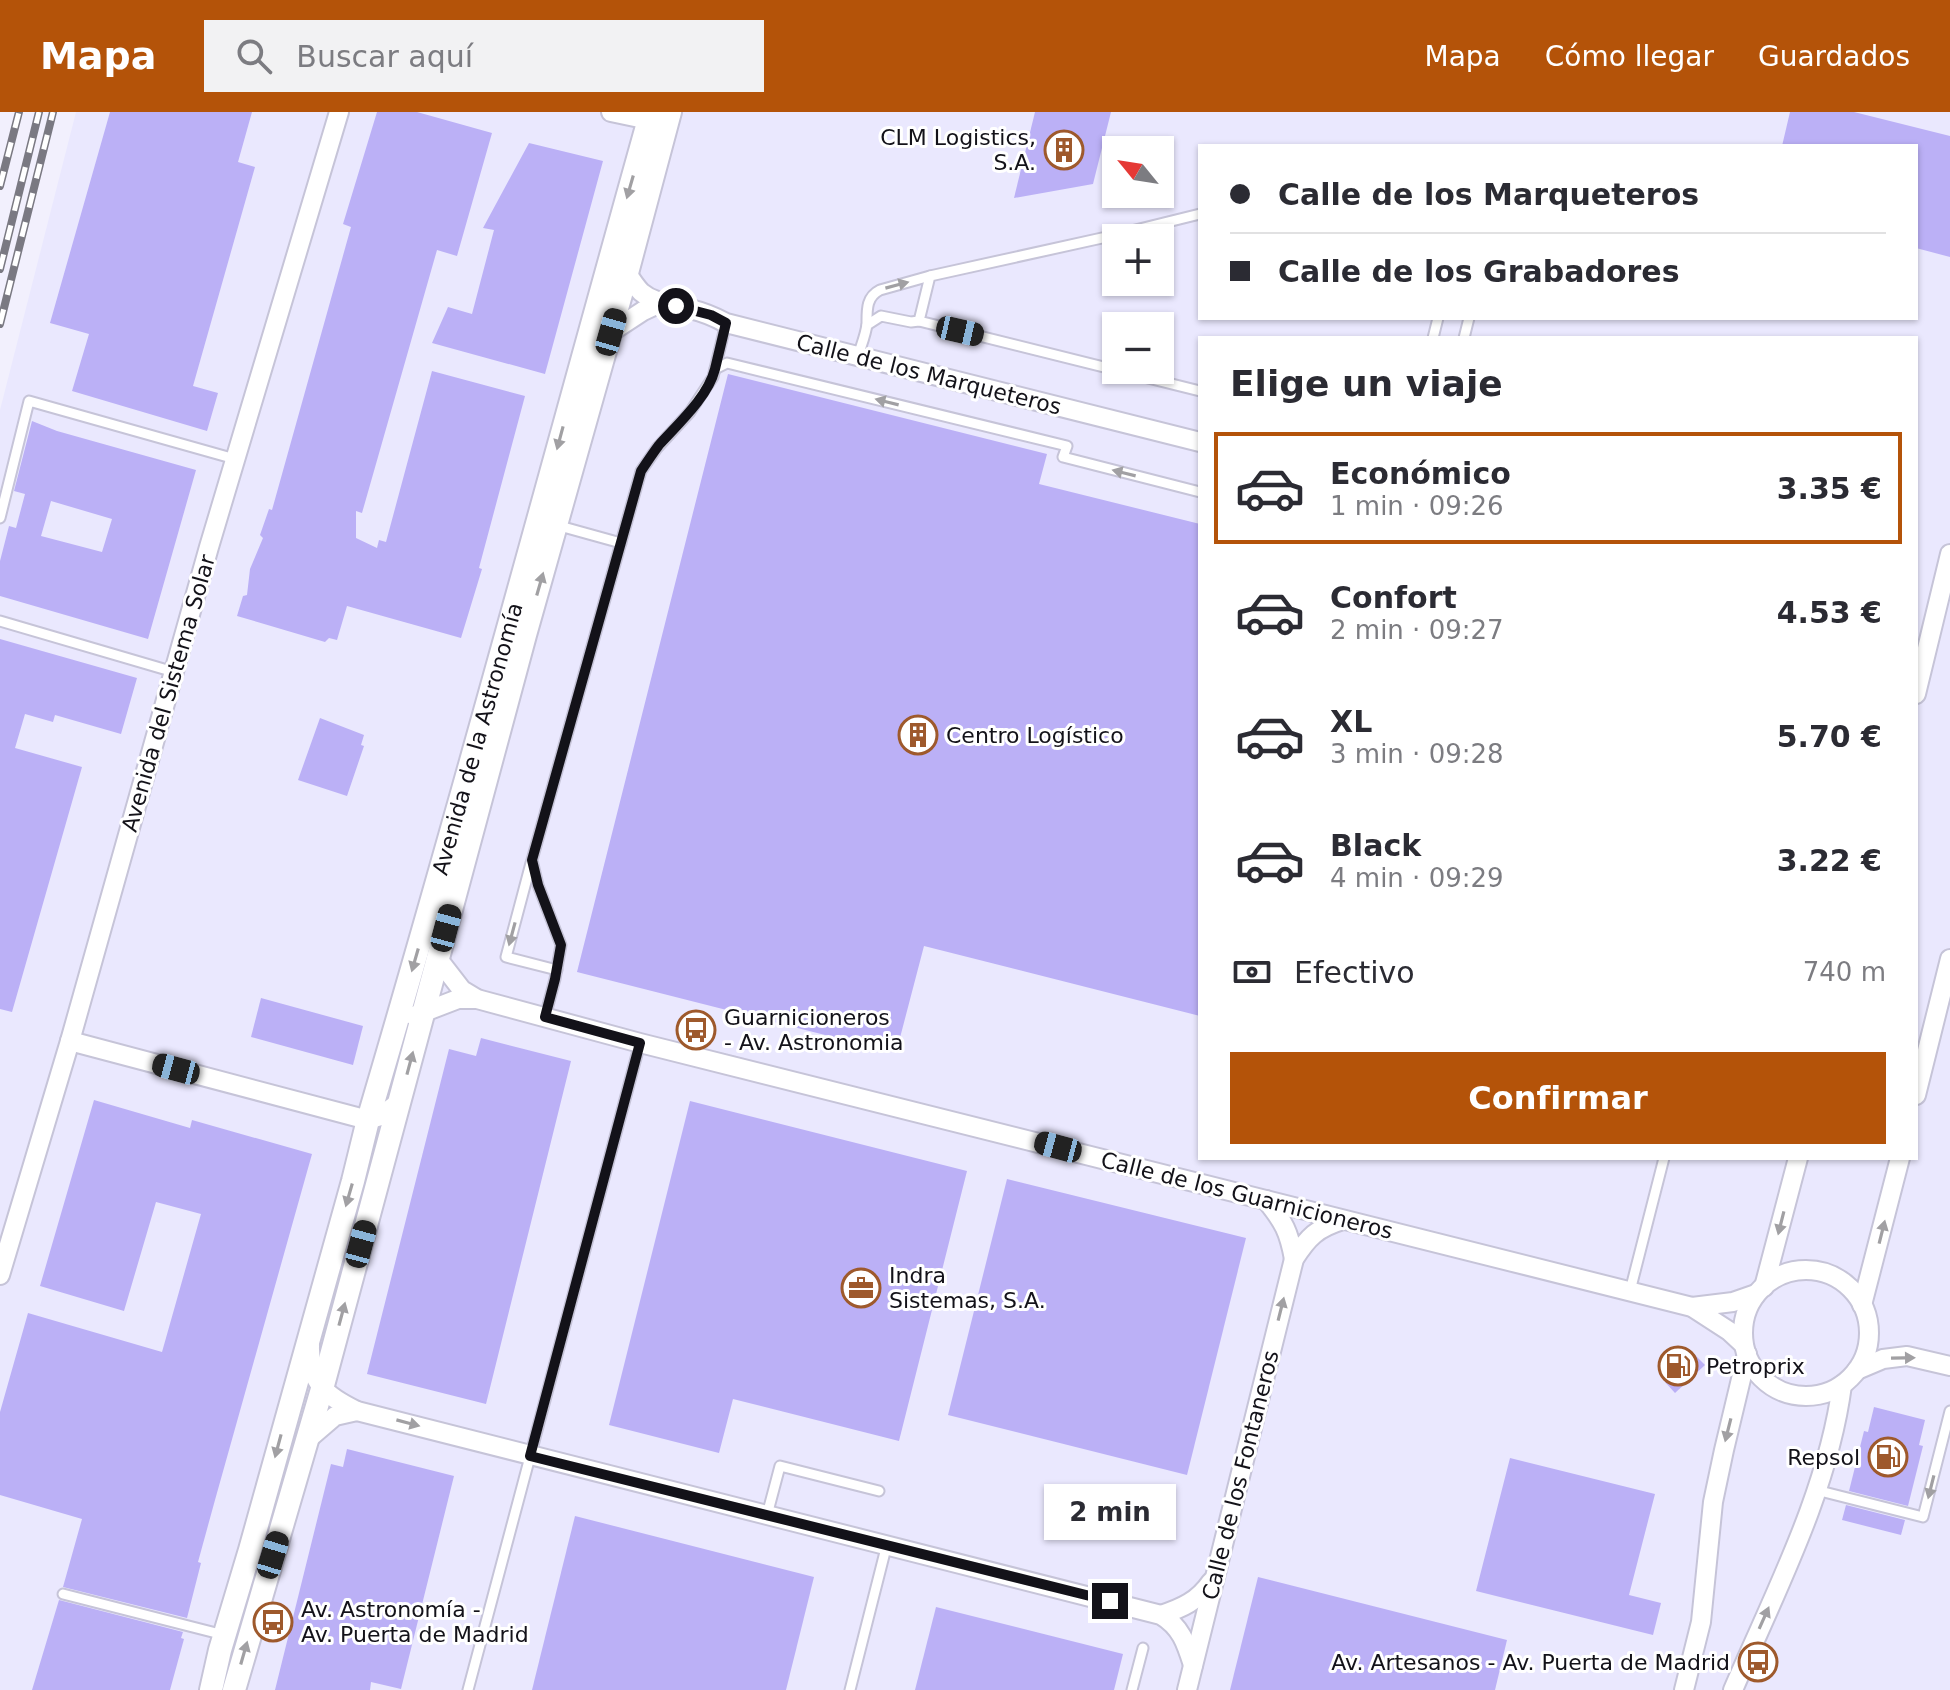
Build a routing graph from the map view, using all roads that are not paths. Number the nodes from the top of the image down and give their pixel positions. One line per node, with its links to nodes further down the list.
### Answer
1 (339, 112): 17 (street, Avenida del Sistema Solar)
2 (611, 112): 3 (street)
3 (659, 114): 5 (street, Avenida de la Astronomía, one-way to 5); 6 (street, Avenida de la Astronomía)
4 (1198, 214): 7 (lane)
5 (613, 247): 6 (street, Calle de los Marqueteros); 33 (street, Avenida de la Astronomía, one-way to 33)
6 (627, 273): 8 (street, Calle de los Marqueteros); 12 (street, Avenida de la Astronomía)
7 (930, 276): 9 (lane); 11 (lane, one-way to 7)
8 (660, 303): 10 (street, Calle de los Marqueteros); 12 (street)
9 (919, 321): 11 (lane); 15 (lane)
10 (726, 323): 13 (street, Calle de los Marqueteros); 14 (lane)
11 (867, 325): 13 (lane)
12 (611, 332): 20 (street, Avenida de la Astronomía)
13 (858, 356): 16 (street, Calle de los Marqueteros)
14 (715, 369): 18 (lane, one-way to 14); 21 (lane)
15 (1198, 391)
16 (1198, 441)
17 (235, 459): 19 (lane); 25 (street, Avenida del Sistema Solar)
18 (1198, 491)
19 (0, 518)
20 (556, 525): 21 (lane); 27 (street, Avenida de la Astronomía, one-way to 20)
21 (621, 543): 26 (lane)
22 (1950, 554): 24 (street)
23 (0, 621): 25 (lane)
24 (1920, 661)
25 (174, 672): 34 (street, Avenida del Sistema Solar)
26 (532, 860): 29 (lane); 29 (lane, one-way to 29)
27 (438, 959): 30 (street, Calle de los Guarnicioneros); 31 (street, Avenida de la Astronomía)
28 (1950, 959): 36 (street)
29 (557, 970): 32 (lane)
30 (477, 999): 31 (street, Calle de los Guarnicioneros); 32 (street, Calle de los Guarnicioneros)
31 (423, 1012): 33 (street, Calle de los Guarnicioneros); 37 (street, Avenida de la Astronomía, one-way to 31)
32 (545, 1017): 35 (street, Calle de los Guarnicioneros)
33 (397, 1023): 38 (street, Avenida de la Astronomía)
34 (70, 1041): 38 (street); 46 (street, Avenida del Sistema Solar)
35 (640, 1043): 43 (street, Calle de los Guarnicioneros); 60 (lane)
36 (1918, 1087)
37 (399, 1102): 38 (street); 42 (street, Avenida de la Astronomía)
38 (368, 1120): 42 (street); 51 (street, Avenida de la Astronomía, one-way to 51)
39 (1663, 1160): 48 (lane)
40 (1797, 1160): 47 (street, one-way to 47)
41 (1899, 1160): 49 (street, one-way to 41)
42 (383, 1162): 56 (street, Avenida de la Astronomía, one-way to 42)
43 (1266, 1200): 44 (street, Calle de los Guarnicioneros); 45 (street)
44 (1344, 1220): 45 (street, Calle de los Fontaneros); 48 (street, Calle de los Guarnicioneros)
45 (1294, 1259): 65 (street, Calle de los Fontaneros, one-way to 45)
46 (0, 1275)
47 (1760, 1290): 49 (street); 50 (street, Calle de los Guarnicioneros); 52 (street)
48 (1630, 1291): 50 (street, Calle de los Guarnicioneros)
49 (1862, 1305): 54 (street)
50 (1692, 1307): 52 (street, Calle de los Guarnicioneros)
51 (312, 1323): 56 (street); 68 (street, Avenida de la Astronomía, one-way to 68)
52 (1745, 1349): 55 (street); 77 (street, one-way to 77)
53 (1950, 1366): 54 (street, one-way to 53)
54 (1857, 1370): 55 (street)
55 (1842, 1385): 61 (street)
56 (322, 1389): 57 (street); 59 (street, Avenida de la Astronomía)
57 (357, 1411): 59 (street); 60 (street, one-way to 60)
58 (1950, 1411): 61 (lane, one-way to 61)
59 (307, 1440): 72 (street, Avenida de la Astronomía, one-way to 59)
60 (530, 1456): 63 (street); 73 (lane)
61 (1816, 1490): 78 (street, one-way to 61)
62 (879, 1491): 63 (lane)
63 (767, 1515): 64 (street)
64 (887, 1544): 67 (street); 74 (lane)
65 (1216, 1575): 67 (street); 70 (street, Calle de los Fontaneros)
66 (63, 1594): 68 (lane)
67 (1161, 1615): 70 (street)
68 (224, 1635): 71 (street, Avenida de la Astronomía)
69 (1143, 1648): 75 (lane)
70 (1193, 1665): 76 (street, Calle de los Fontaneros)
71 (211, 1690)
72 (234, 1690)
73 (468, 1690)
74 (850, 1690)
75 (1132, 1690)
76 (1187, 1690)
77 (1684, 1690)
78 (1733, 1690)

